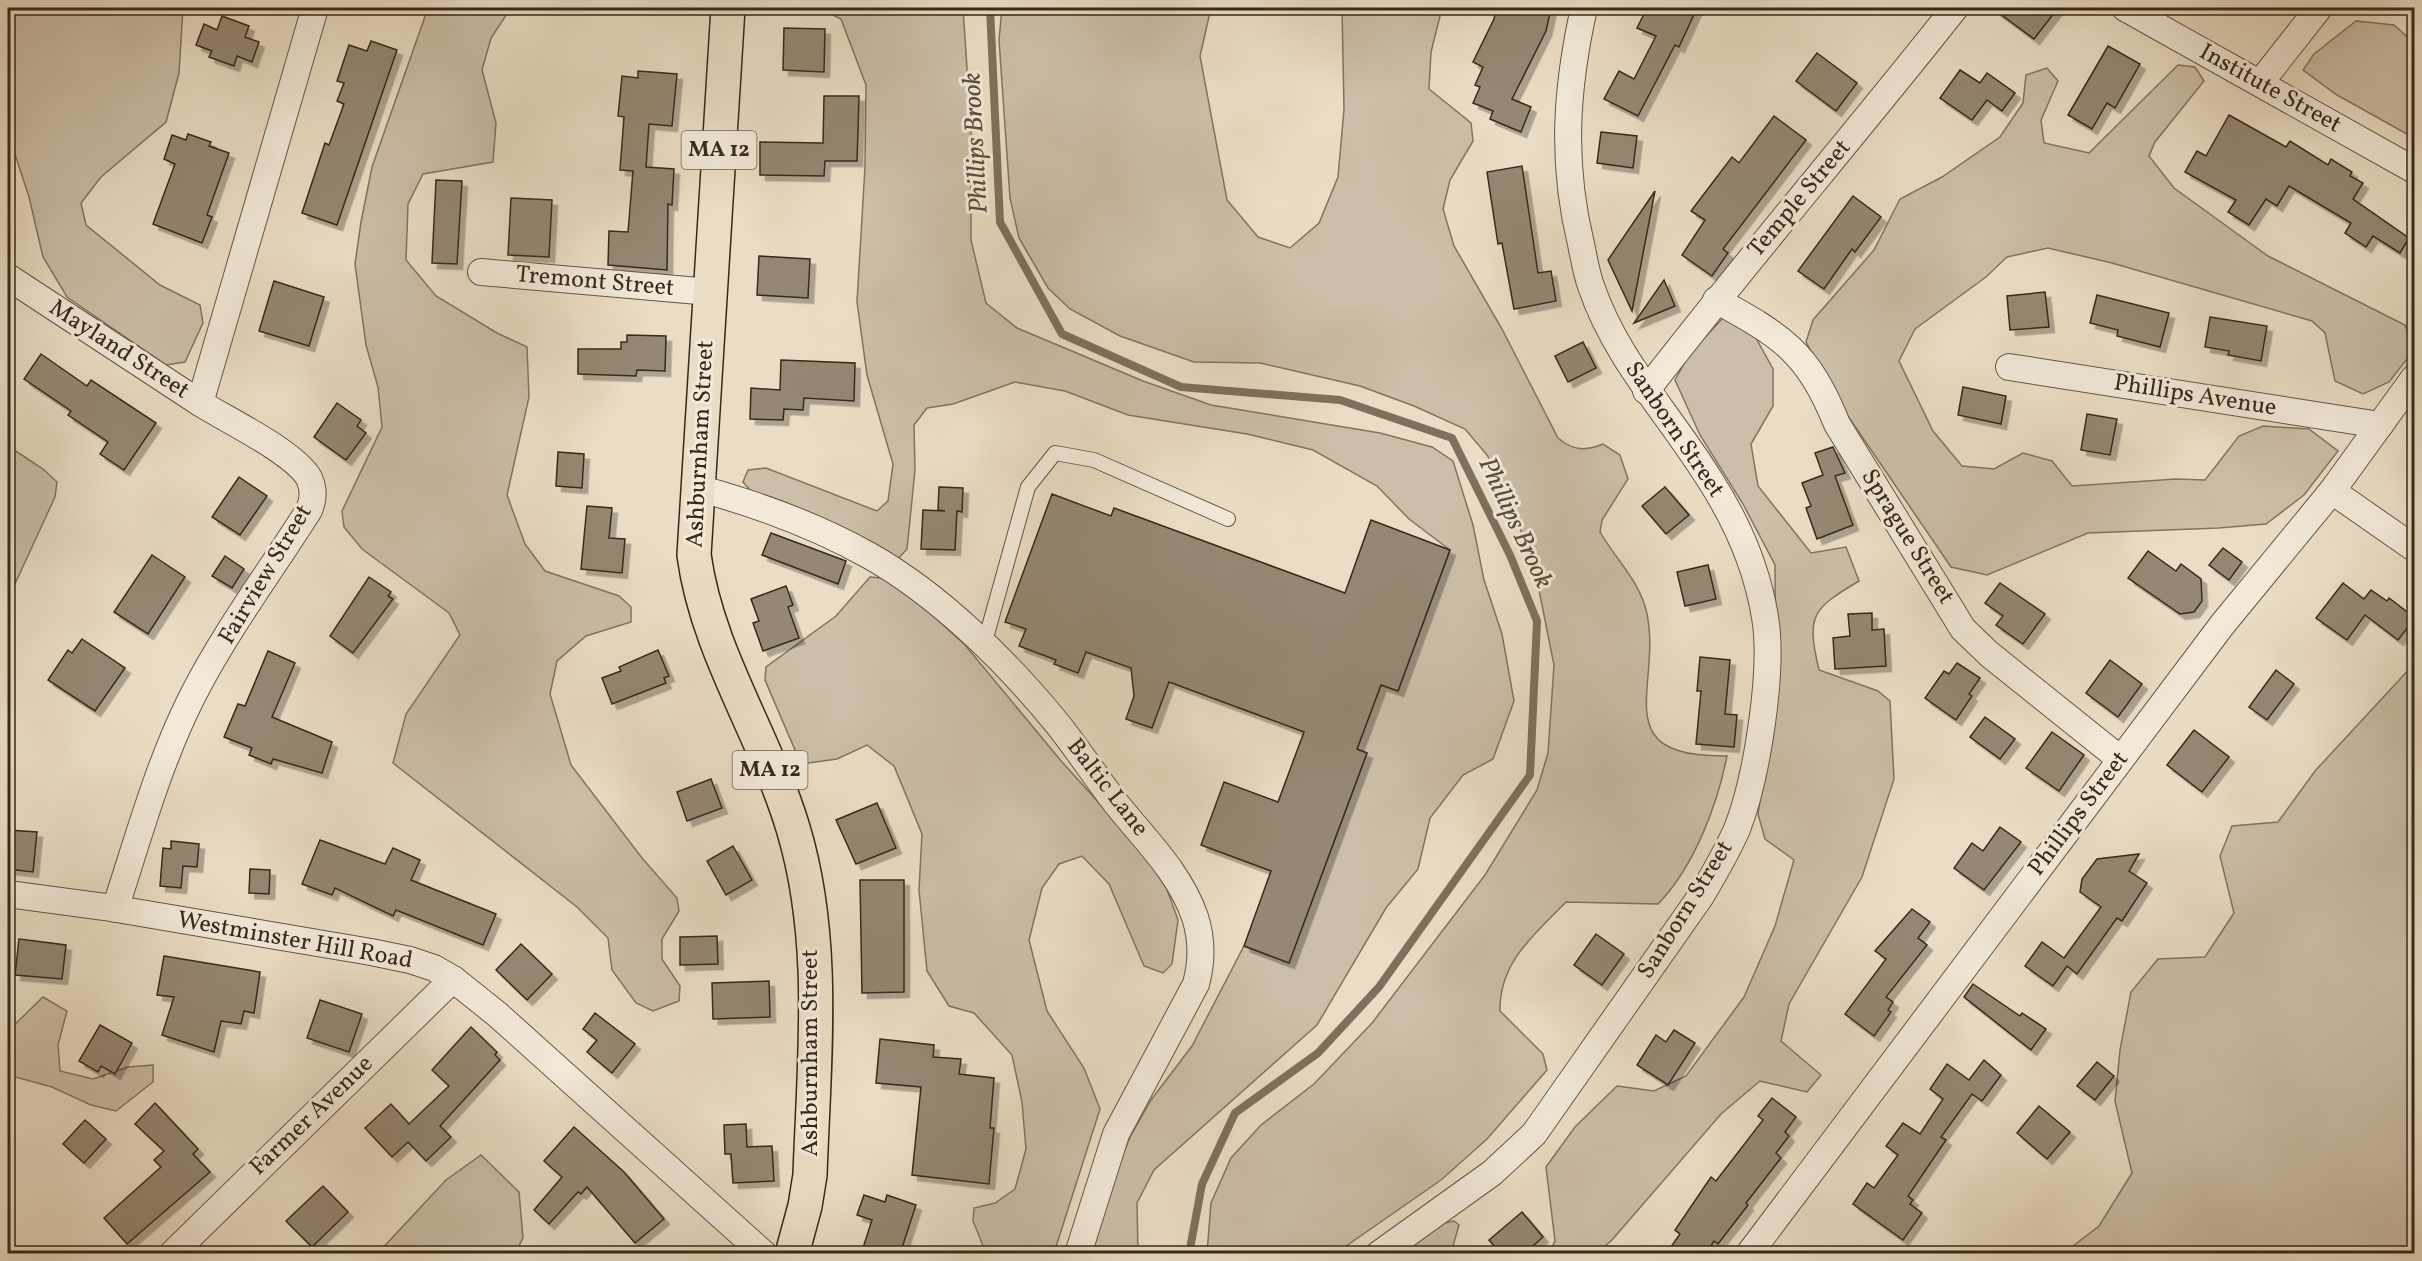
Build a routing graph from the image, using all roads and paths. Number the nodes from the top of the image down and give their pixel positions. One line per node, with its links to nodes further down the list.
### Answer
1 (315, 8): 16 (street)
2 (728, 8): 11 (main road, Ashburnham Street / MA 12)
3 (1584, 8): 15 (street, Sanborn Street)
4 (1955, 8): 12 (street, Temple Street)
5 (2125, 8): 7 (street, Institute Street)
6 (2319, 8): 7 (street)
7 (2260, 82): 8 (street, Institute Street)
8 (2415, 170)
9 (481, 272): 11 (street, Tremont Street)
10 (8, 277): 16 (street, Mayland Street)
11 (710, 292): 18 (main road, Ashburnham Street / MA 12)
12 (1716, 300): 15 (street, Temple Street); 23 (street, Sprague Street)
13 (2009, 367): 17 (street, Phillips Avenue)
14 (2415, 378): 17 (street, Phillips Street)
15 (1646, 391): 31 (street, Sanborn Street)
16 (200, 403): 25 (street, Fairview Street)
17 (2380, 425): 19 (street, Phillips Street)
18 (698, 488): 22 (street, Baltic Lane); 29 (main road, Ashburnham Street / MA 12)
19 (2332, 491): 21 (street); 23 (street, Phillips Street)
20 (1228, 519): 22 (lane)
21 (2415, 548)
22 (984, 645): 30 (street, Baltic Lane)
23 (2120, 759): 32 (street, Phillips Street)
24 (8, 894): 25 (street, Westminster Hill Road)
25 (115, 909): 26 (street, Westminster Hill Road)
26 (453, 979): 27 (street, Farmer Avenue); 28 (street, Westminster Hill Road)
27 (172, 1254)
28 (764, 1254)
29 (792, 1254)
30 (1078, 1254)
31 (1379, 1254)
32 (1749, 1254)

